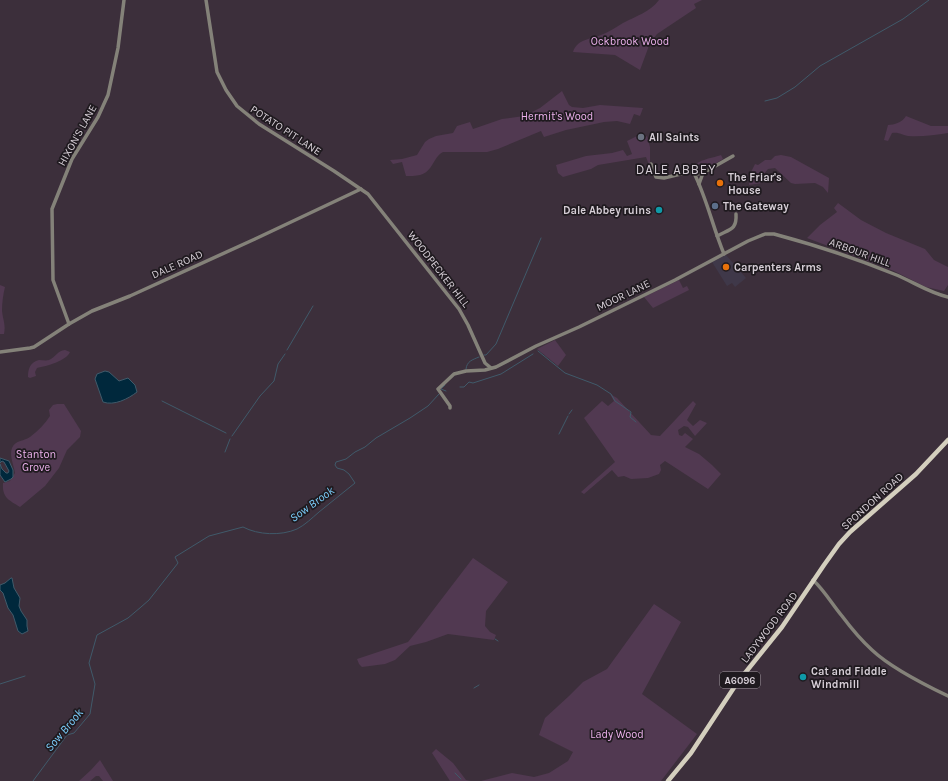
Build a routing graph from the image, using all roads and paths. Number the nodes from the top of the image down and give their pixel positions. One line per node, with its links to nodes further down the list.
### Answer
1 (124, 0): 14 (street, HIXON'S LANE)
2 (206, 0): 8 (street, POTATO PIT LANE)
3 (733, 156): 6 (street)
4 (651, 164): 5 (street)
5 (694, 173): 6 (street); 7 (street)
6 (703, 173): 7 (street)
7 (699, 184): 11 (street)
8 (361, 189): 14 (street, DALE ROAD); 16 (street, WOODPECKER HILL)
9 (736, 214): 11 (street)
10 (762, 235): 12 (street, MOOR LANE); 13 (street, ARBOUR HILL)
11 (717, 236): 12 (street)
12 (724, 254): 16 (street, MOOR LANE)
13 (948, 297)
14 (69, 324): 15 (street, DALE ROAD)
15 (0, 352)
16 (491, 368): 17 (street, MOOR LANE)
17 (450, 408)
18 (948, 440): 19 (main road, SPONDON ROAD / A6096)
19 (813, 580): 20 (street); 21 (main road, LADYWOOD ROAD / A6096)
20 (948, 696)
21 (668, 781)

